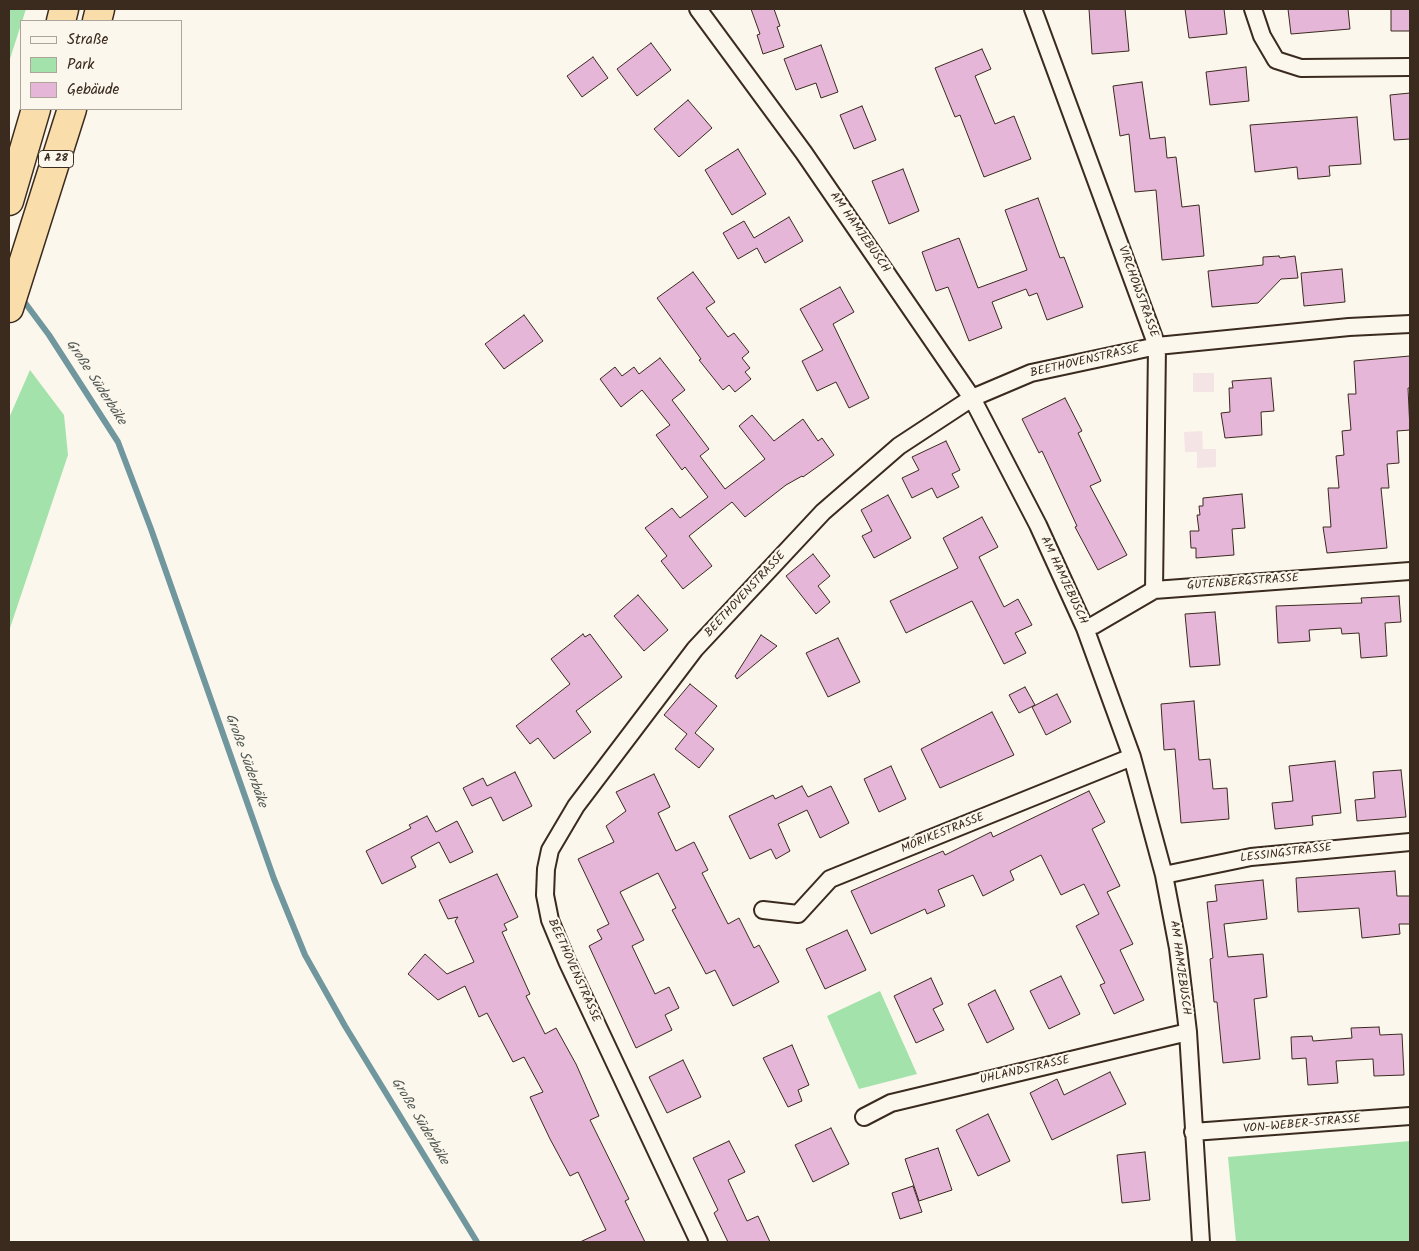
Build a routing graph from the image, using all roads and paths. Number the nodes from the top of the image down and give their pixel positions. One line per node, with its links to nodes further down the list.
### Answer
1 (698, 9): 11 (street, AM HAMJEBUSCH)
2 (1033, 9): 10 (street, VIRCHOWSTRASSE)
3 (1253, 9): 4 (street)
4 (1410, 67)
5 (36, 110): 7 (highway, A 28)
6 (72, 110): 8 (highway, A 28)
7 (11, 194)
8 (9, 308)
9 (1410, 324): 10 (street, BEETHOVENSTRASSE)
10 (1157, 346): 11 (street, BEETHOVENSTRASSE); 13 (street, VIRCHOWSTRASSE)
11 (972, 398): 14 (street, AM HAMJEBUSCH); 23 (street, BEETHOVENSTRASSE)
12 (1410, 571): 13 (street, GUTENBERGSTRASSE)
13 (1154, 590): 14 (street, GUTENBERGSTRASSE)
14 (1085, 628): 15 (street, AM HAMJEBUSCH)
15 (1132, 757): 17 (street, AM HAMJEBUSCH); 18 (street, MÖRIKESTRASSE)
16 (1410, 842): 17 (street, LESSINGSTRASSE)
17 (1164, 876): 19 (street, AM HAMJEBUSCH)
18 (763, 910)
19 (1188, 1032): 21 (street, UHLANDSTRASSE); 22 (street, AM HAMJEBUSCH)
20 (1410, 1116): 22 (street, VON-WEBER-STRASSE)
21 (864, 1117)
22 (1193, 1132): 24 (street, AM HAMJEBUSCH)
23 (699, 1242)
24 (1200, 1242)

